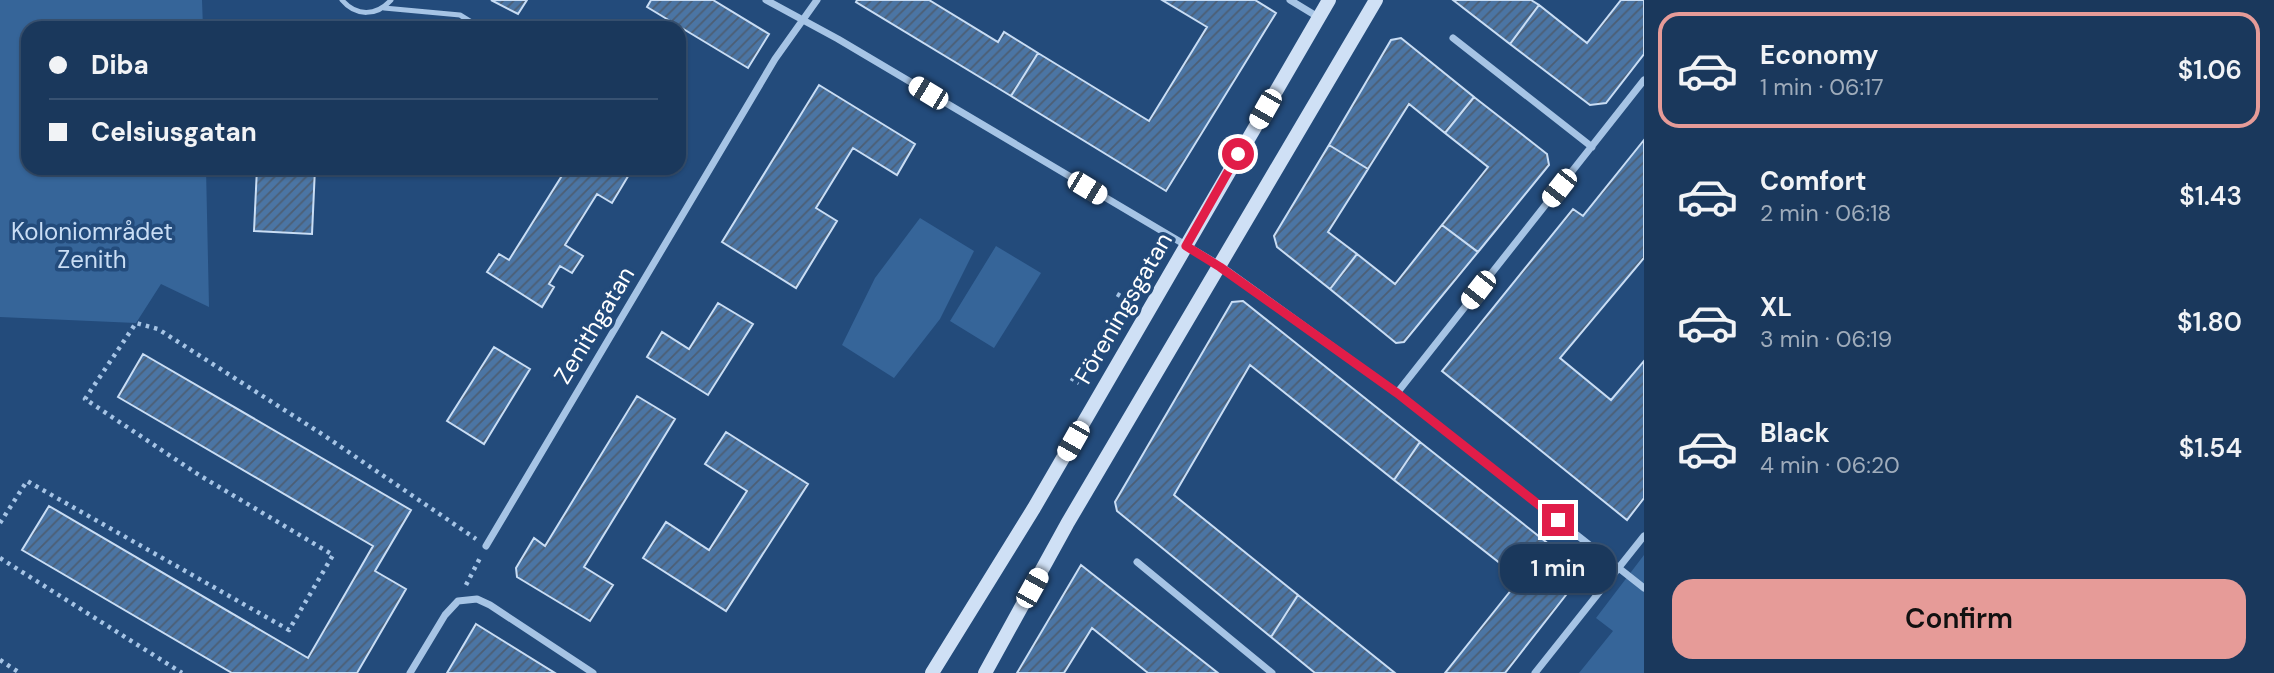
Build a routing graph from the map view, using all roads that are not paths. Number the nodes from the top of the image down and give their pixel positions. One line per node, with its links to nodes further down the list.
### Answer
1 (342, 0): 8 (lane)
2 (391, 0): 8 (lane)
3 (766, 0): 11 (street)
4 (817, 0): 11 (street, Zenithgatan)
5 (1290, 0): 9 (street)
6 (1329, 0): 9 (street, Föreningsgatan)
7 (1377, 0): 16 (street)
8 (384, 8): 10 (lane)
9 (1318, 17): 15 (street, Föreningsgatan)
10 (470, 21)
11 (804, 21): 15 (street); 19 (street, Zenithgatan)
12 (1452, 38): 14 (street)
13 (1644, 80): 14 (street)
14 (1591, 147): 17 (street)
15 (1186, 246): 16 (street); 25 (street, Föreningsgatan)
16 (1220, 267): 17 (street); 26 (street)
17 (1397, 393): 21 (street)
18 (1644, 536): 21 (street)
19 (486, 545)
20 (1138, 562): 27 (street)
21 (1618, 568): 22 (street); 28 (street)
22 (1644, 589)
23 (410, 673): 24 (street)
24 (593, 673)
25 (932, 673)
26 (985, 673)
27 (1272, 673)
28 (1535, 673)

